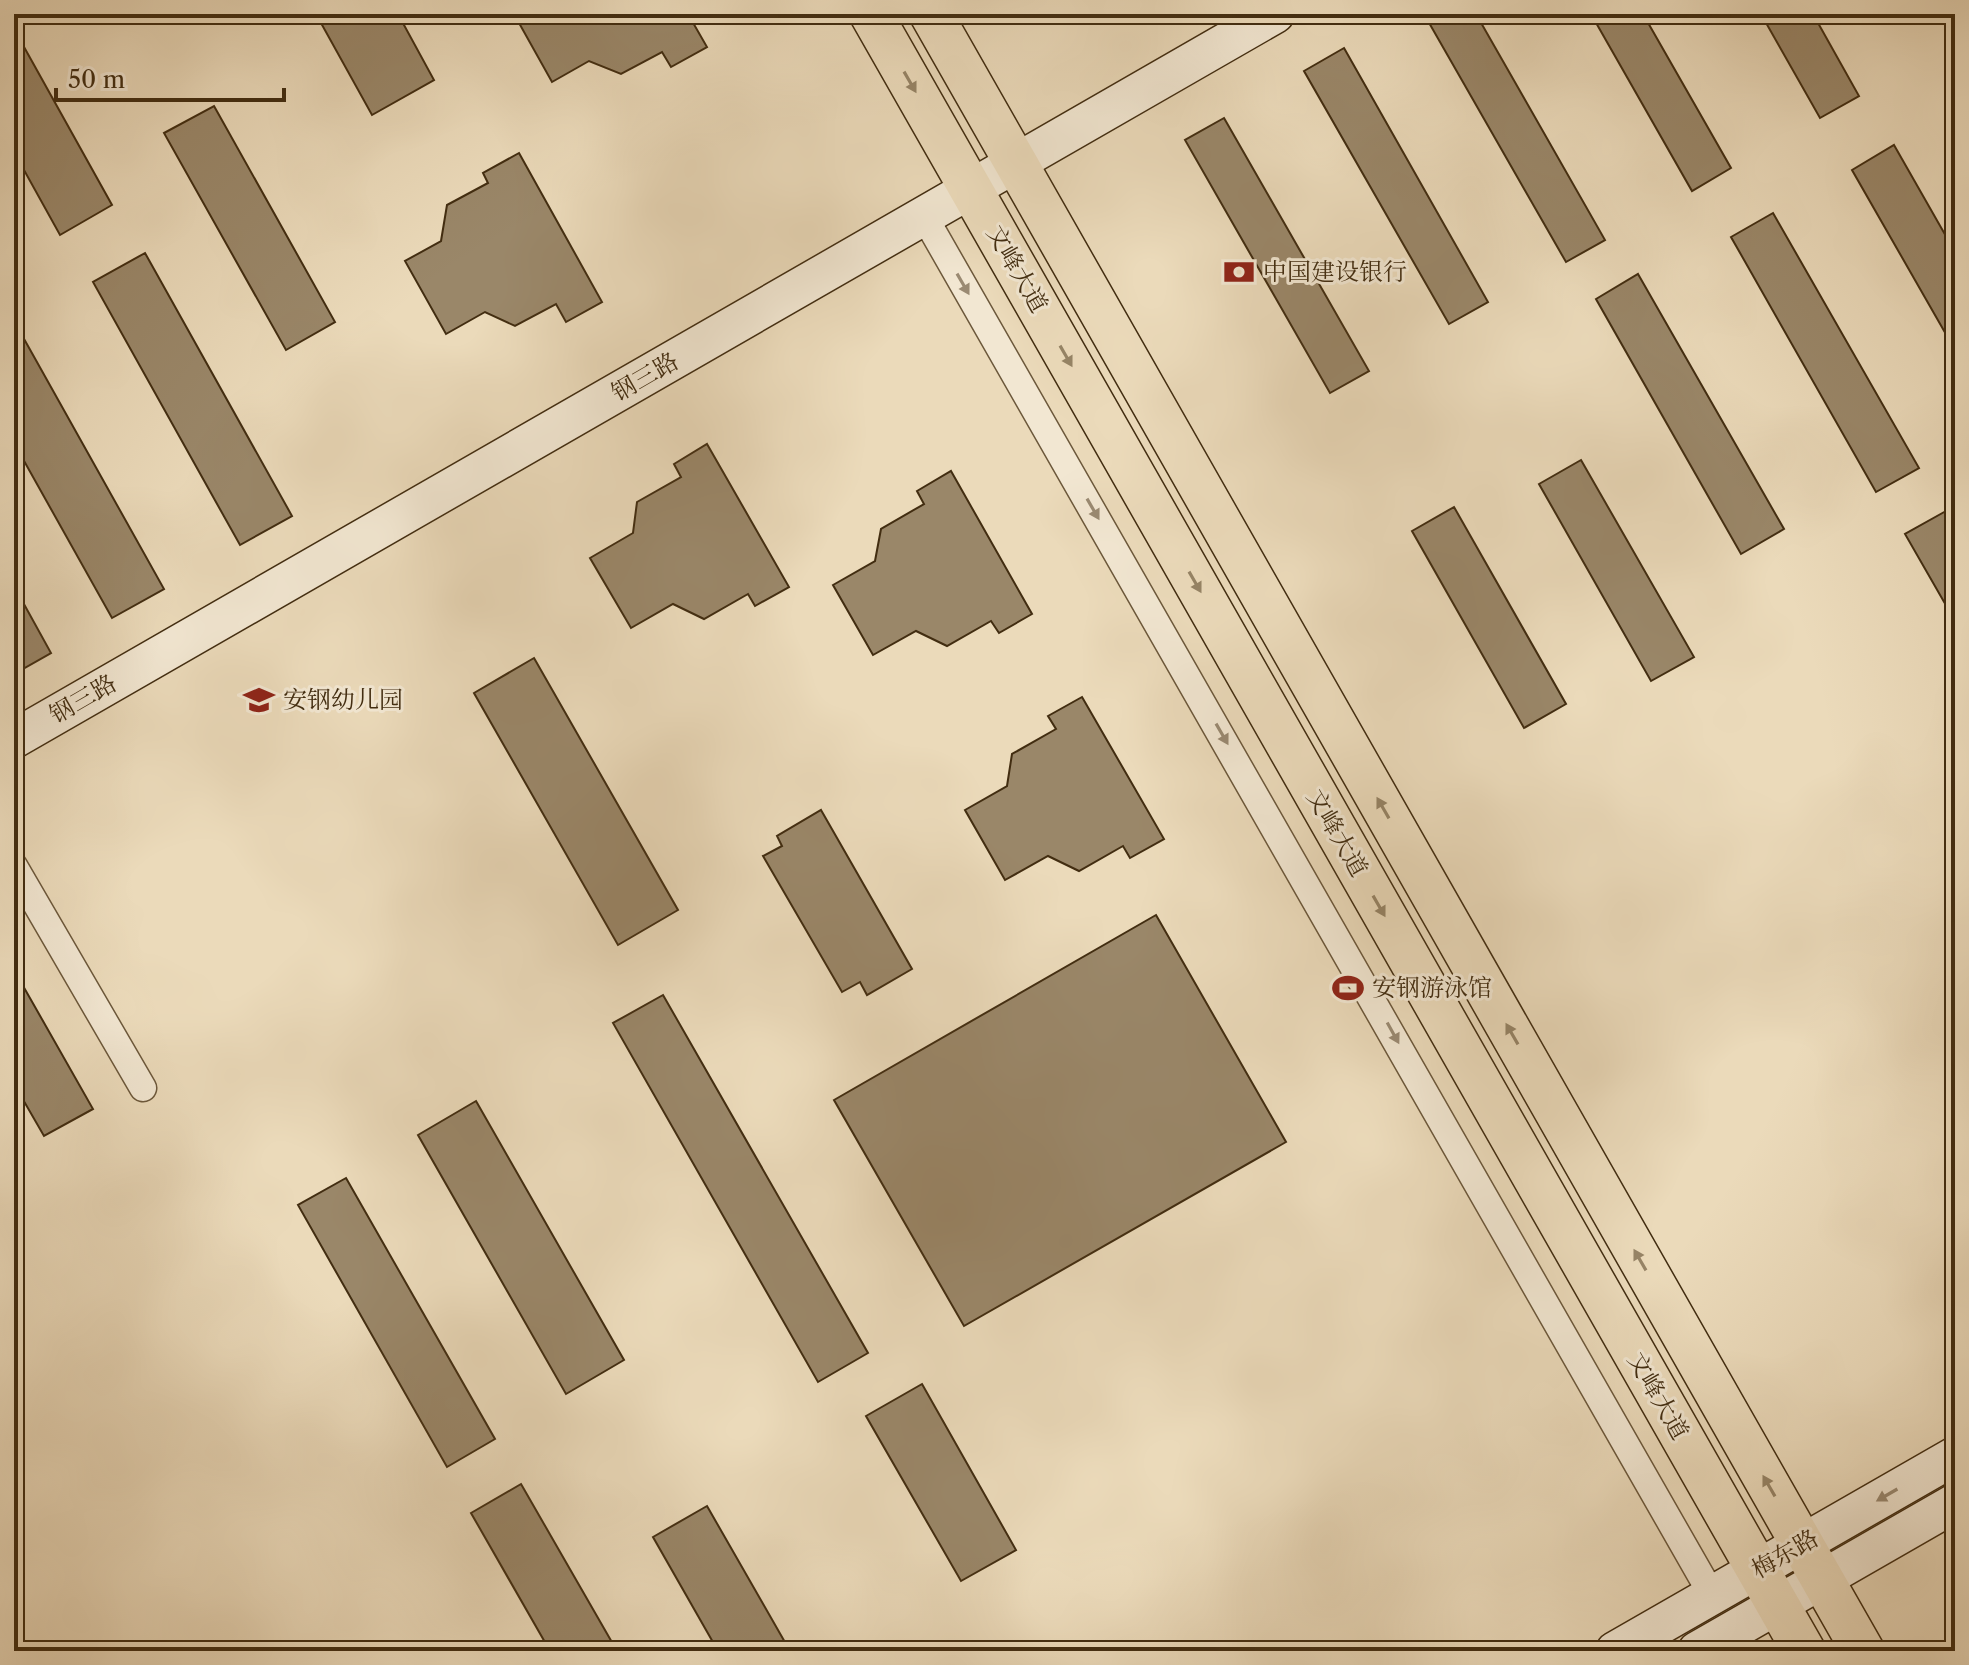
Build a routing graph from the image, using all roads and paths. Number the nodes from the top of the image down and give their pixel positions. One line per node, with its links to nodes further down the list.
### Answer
1 (871, 14): 5 (main road, 文峰大道, one-way to 5)
2 (931, 14): 4 (main road)
3 (1275, 14): 4 (street, 钢三路)
4 (1016, 163): 5 (street, 钢三路); 12 (main road, one-way to 4)
5 (971, 189): 6 (street, 钢三路); 13 (main road, 文峰大道, one-way to 13)
6 (924, 216): 7 (street, 钢三路); 14 (street, one-way to 14)
7 (14, 739)
8 (14, 866): 9 (street)
9 (143, 1088)
10 (1955, 1456): 12 (street, 梅东路, one-way to 12)
11 (1955, 1503): 12 (street, 梅东路)
12 (1812, 1562): 13 (street, 梅东路); 18 (main road)
13 (1768, 1587): 14 (street, 梅东路); 16 (street, 梅东路); 17 (main road, 文峰大道)
14 (1712, 1595): 15 (street, 梅东路)
15 (1615, 1651)
16 (1697, 1651)
17 (1804, 1651)
18 (1863, 1651)

